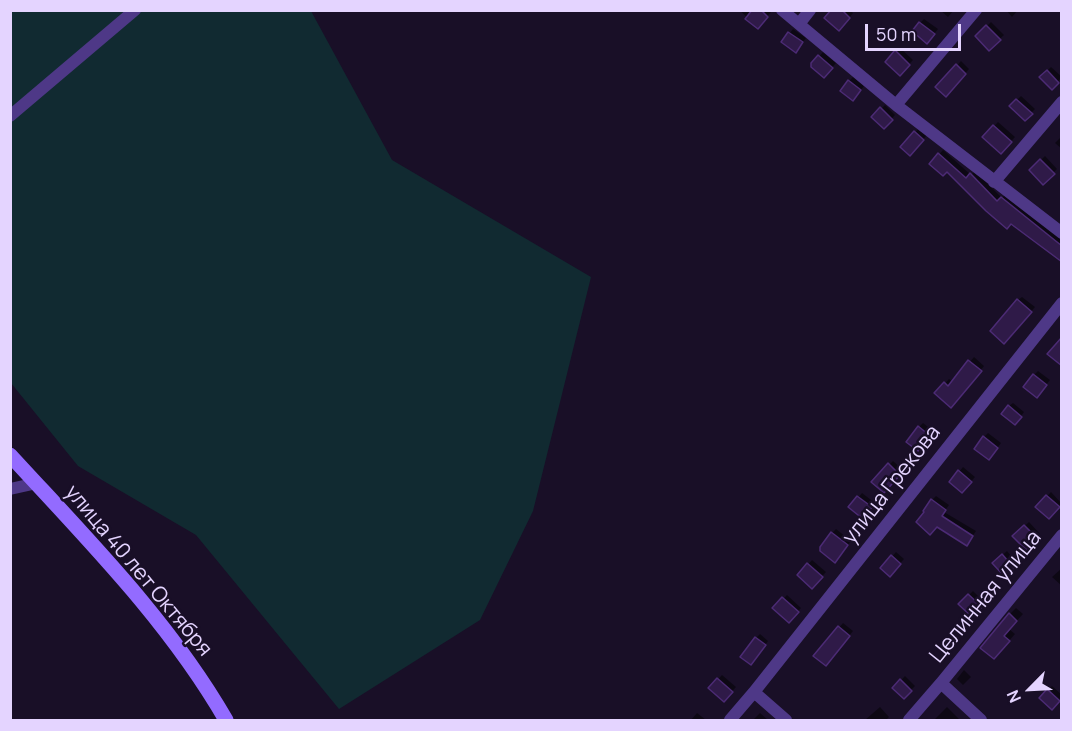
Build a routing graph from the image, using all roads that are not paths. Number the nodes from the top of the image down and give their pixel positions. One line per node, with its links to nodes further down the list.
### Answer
1 (135, 10): 8 (street)
2 (782, 10): 5 (street)
3 (810, 10): 5 (street)
4 (976, 10): 7 (street)
5 (799, 24): 7 (street)
6 (1062, 102): 9 (street)
7 (896, 105): 9 (street)
8 (10, 116)
9 (994, 182): 10 (street)
10 (1062, 233)
11 (1062, 303): 17 (street, улица Грекова)
12 (10, 455): 13 (main road, улица 40 лет Октября)
13 (36, 483): 14 (street); 18 (main road, улица 40 лет Октября)
14 (10, 489)
15 (1062, 535): 16 (street, Целинная улица)
16 (941, 683): 21 (street, Целинная улица); 22 (street)
17 (754, 692): 19 (street, улица Грекова); 20 (street)
18 (225, 720)
19 (730, 720)
20 (786, 720)
21 (909, 720)
22 (981, 720)

